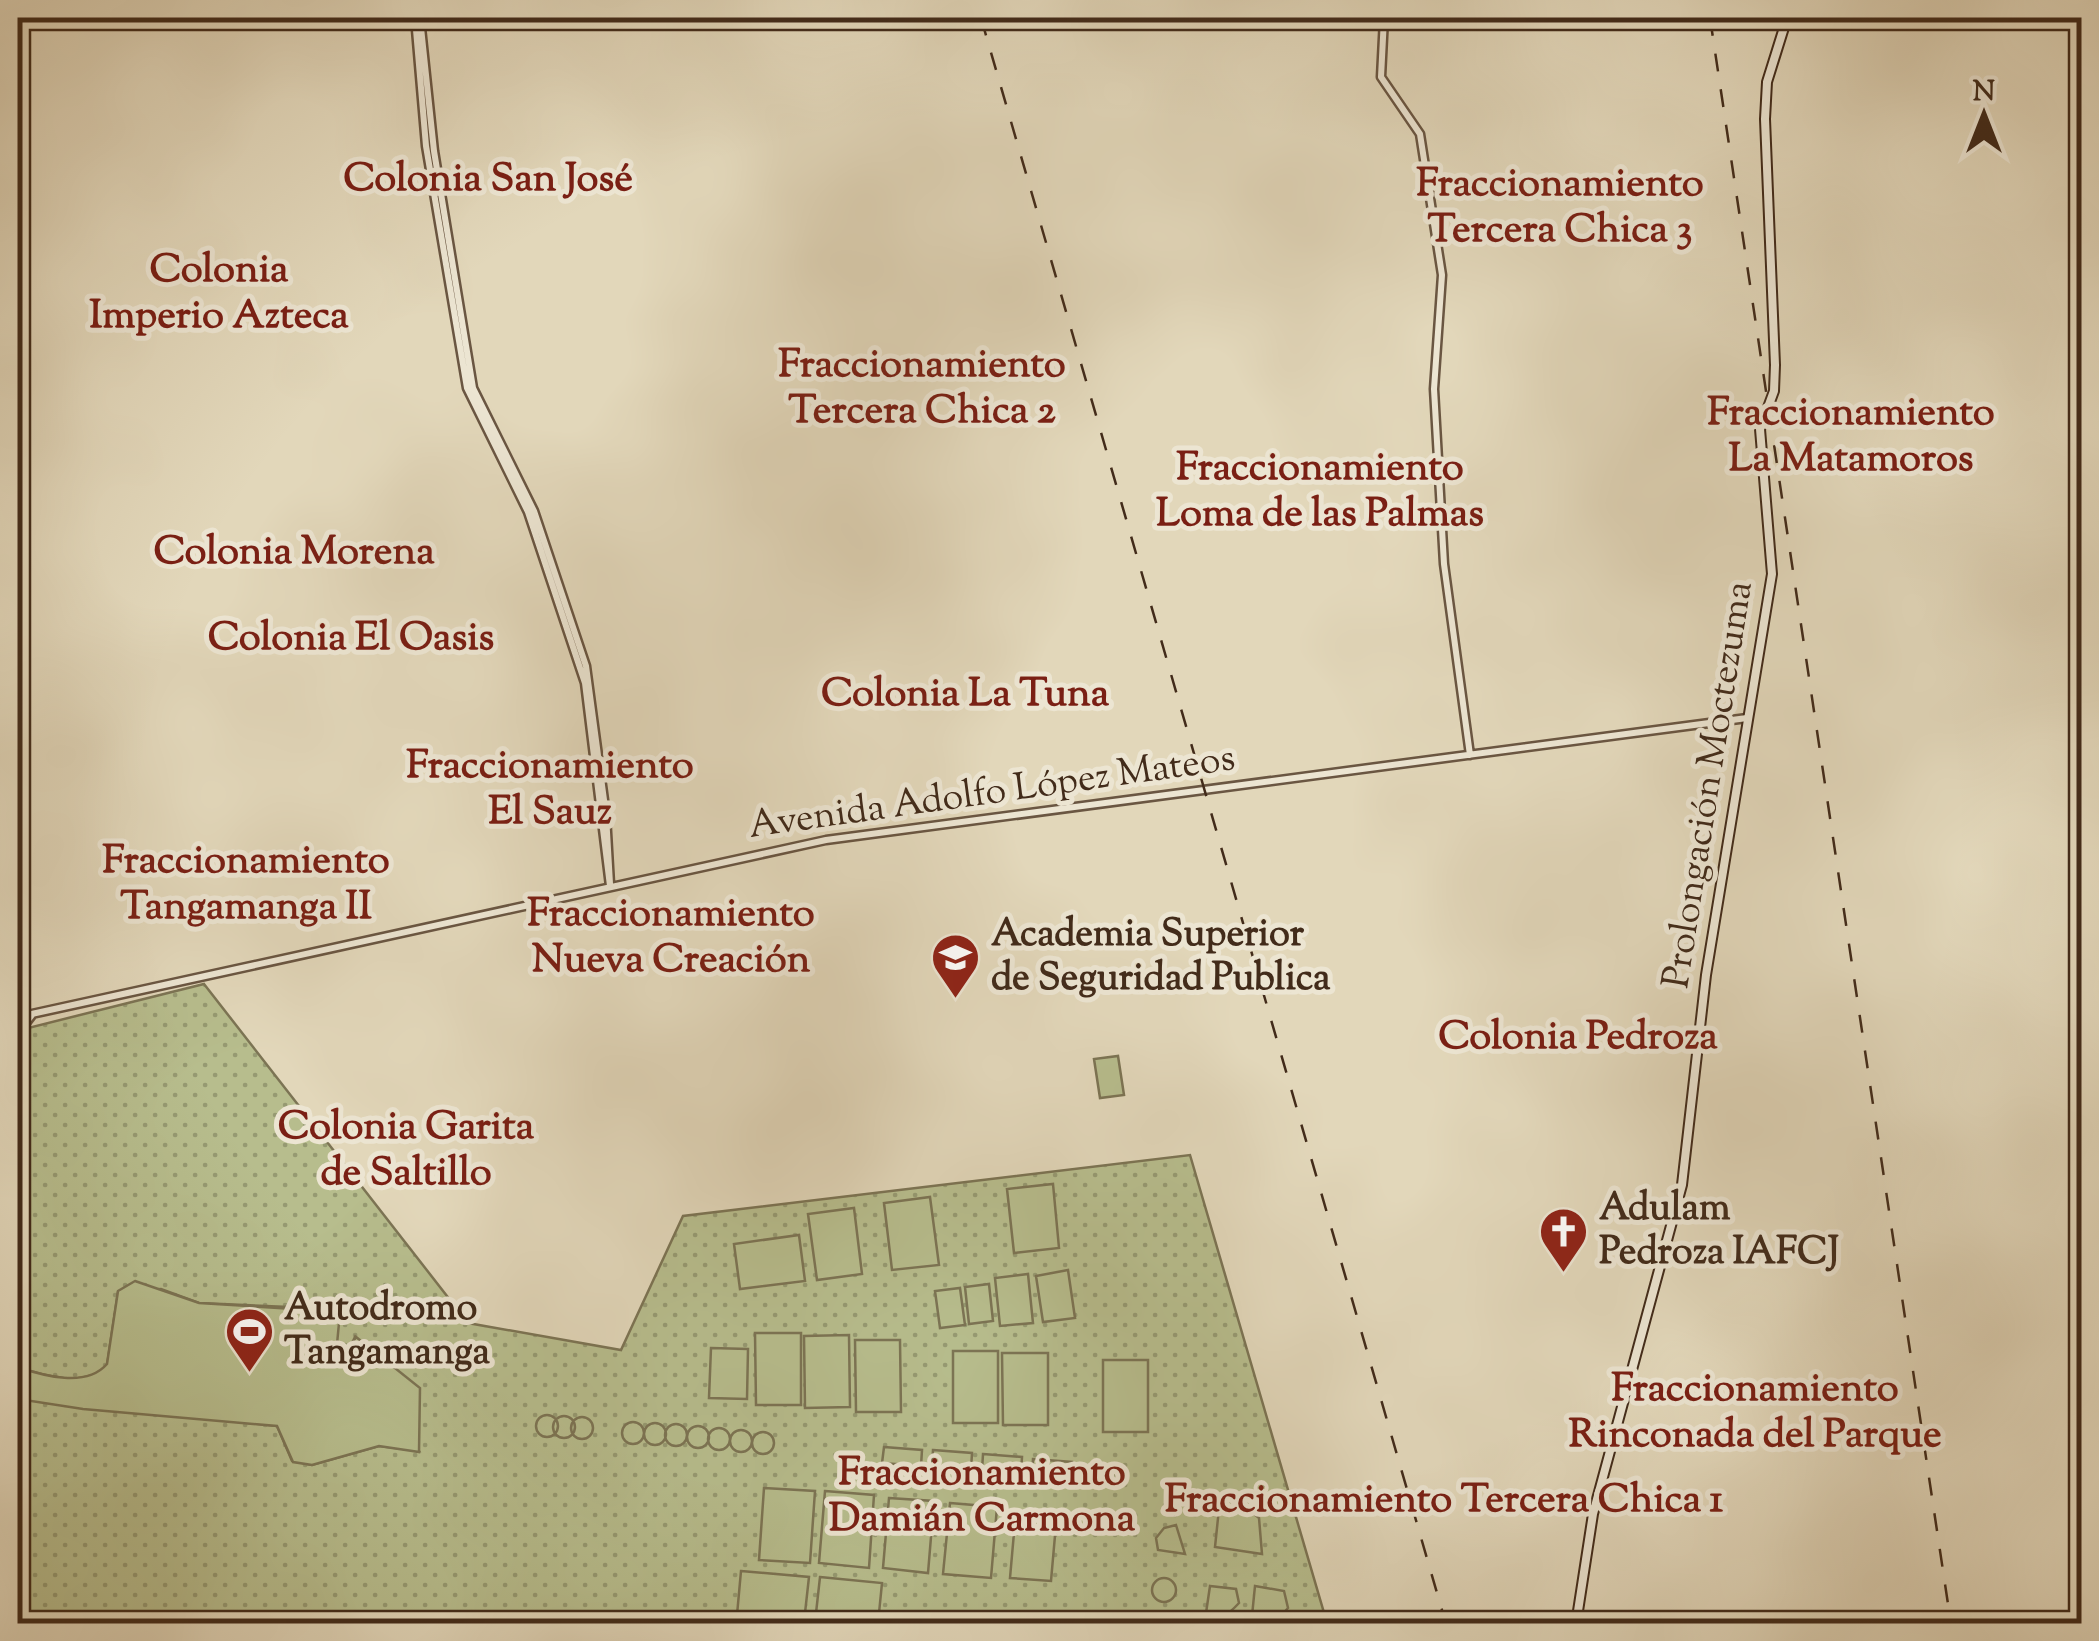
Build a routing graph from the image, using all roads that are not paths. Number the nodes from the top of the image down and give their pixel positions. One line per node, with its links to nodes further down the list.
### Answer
1 (418, 18): 6 (street)
2 (1384, 18): 5 (street)
3 (1787, 18): 4 (main road, Prolongación Moctezuma)
4 (1747, 718): 5 (street, Avenida Adolfo López Mateos); 8 (main road, Prolongación Moctezuma)
5 (1470, 754): 6 (street, Avenida Adolfo López Mateos)
6 (610, 886): 7 (street, Avenida Adolfo López Mateos)
7 (18, 1025)
8 (1576, 1624)

